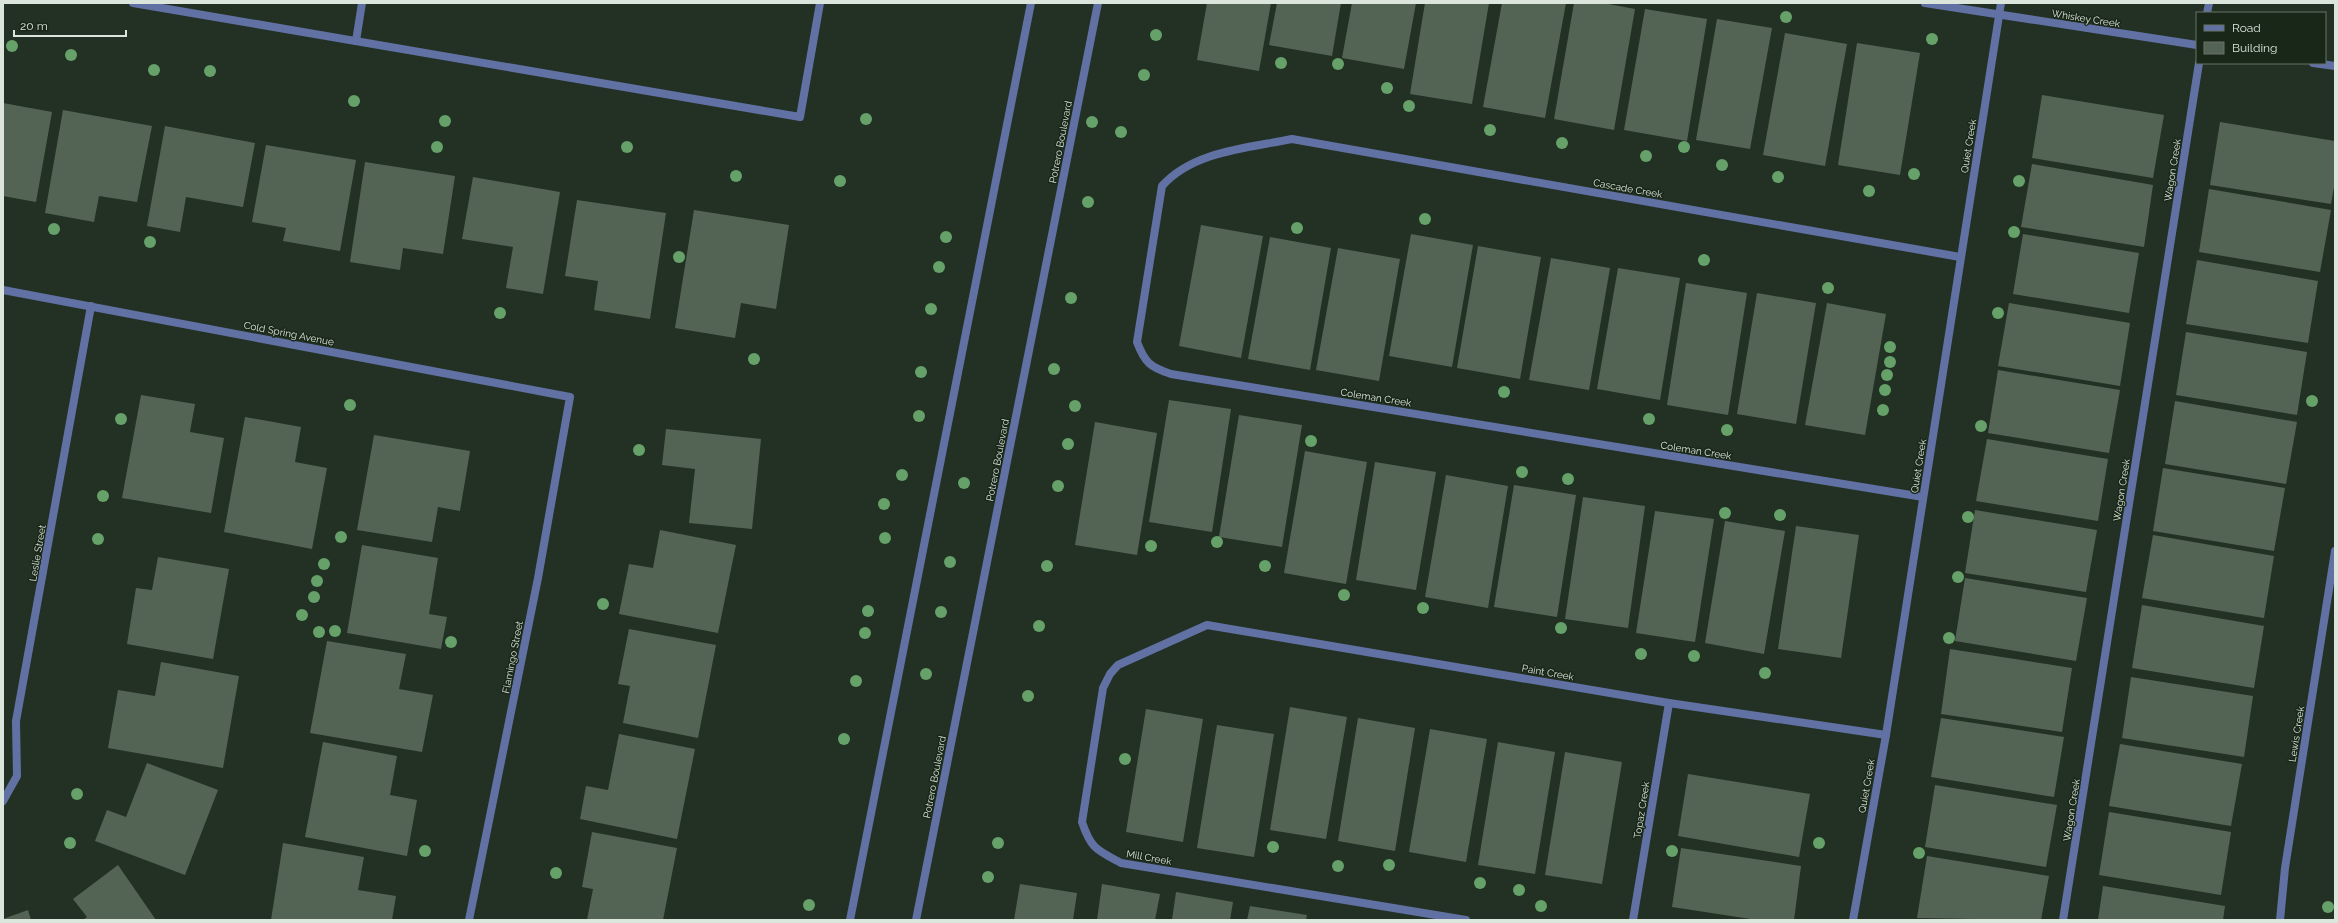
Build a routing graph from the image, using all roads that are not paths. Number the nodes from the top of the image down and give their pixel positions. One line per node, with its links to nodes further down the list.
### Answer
1 (133, 3): 9 (street)
2 (362, 3): 9 (street)
3 (820, 3): 9 (street)
4 (1031, 3): 26 (street)
5 (1098, 3): 27 (street, Potrero Boulevard)
6 (1925, 3): 8 (street, Whiskey Creek)
7 (2001, 3): 8 (street, Quiet Creek)
8 (1999, 15): 10 (street, Whiskey Creek); 15 (street, Quiet Creek)
9 (356, 41)
10 (2196, 45)
11 (2199, 64): 31 (street, Wagon Creek)
12 (2321, 64): 13 (street)
13 (2335, 66)
14 (1292, 139): 15 (street, Cascade Creek); 19 (street, Coleman Creek)
15 (1960, 257): 19 (street, Quiet Creek)
16 (3, 290): 17 (street, Cold Spring Avenue)
17 (91, 306): 18 (street, Cold Spring Avenue); 24 (street, Leslie Street)
18 (570, 397): 25 (street, Flamingo Street)
19 (1923, 497): 23 (street, Quiet Creek)
20 (2335, 551): 32 (street, Lewis Creek)
21 (1207, 625): 22 (street, Paint Creek); 28 (street, Mill Creek)
22 (1669, 703): 23 (street, Paint Creek); 29 (street, Topaz Creek)
23 (1886, 736): 30 (street, Quiet Creek)
24 (3, 801)
25 (469, 920)
26 (850, 920)
27 (916, 920)
28 (1466, 920)
29 (1633, 920)
30 (1853, 920)
31 (2063, 920)
32 (2280, 920)

